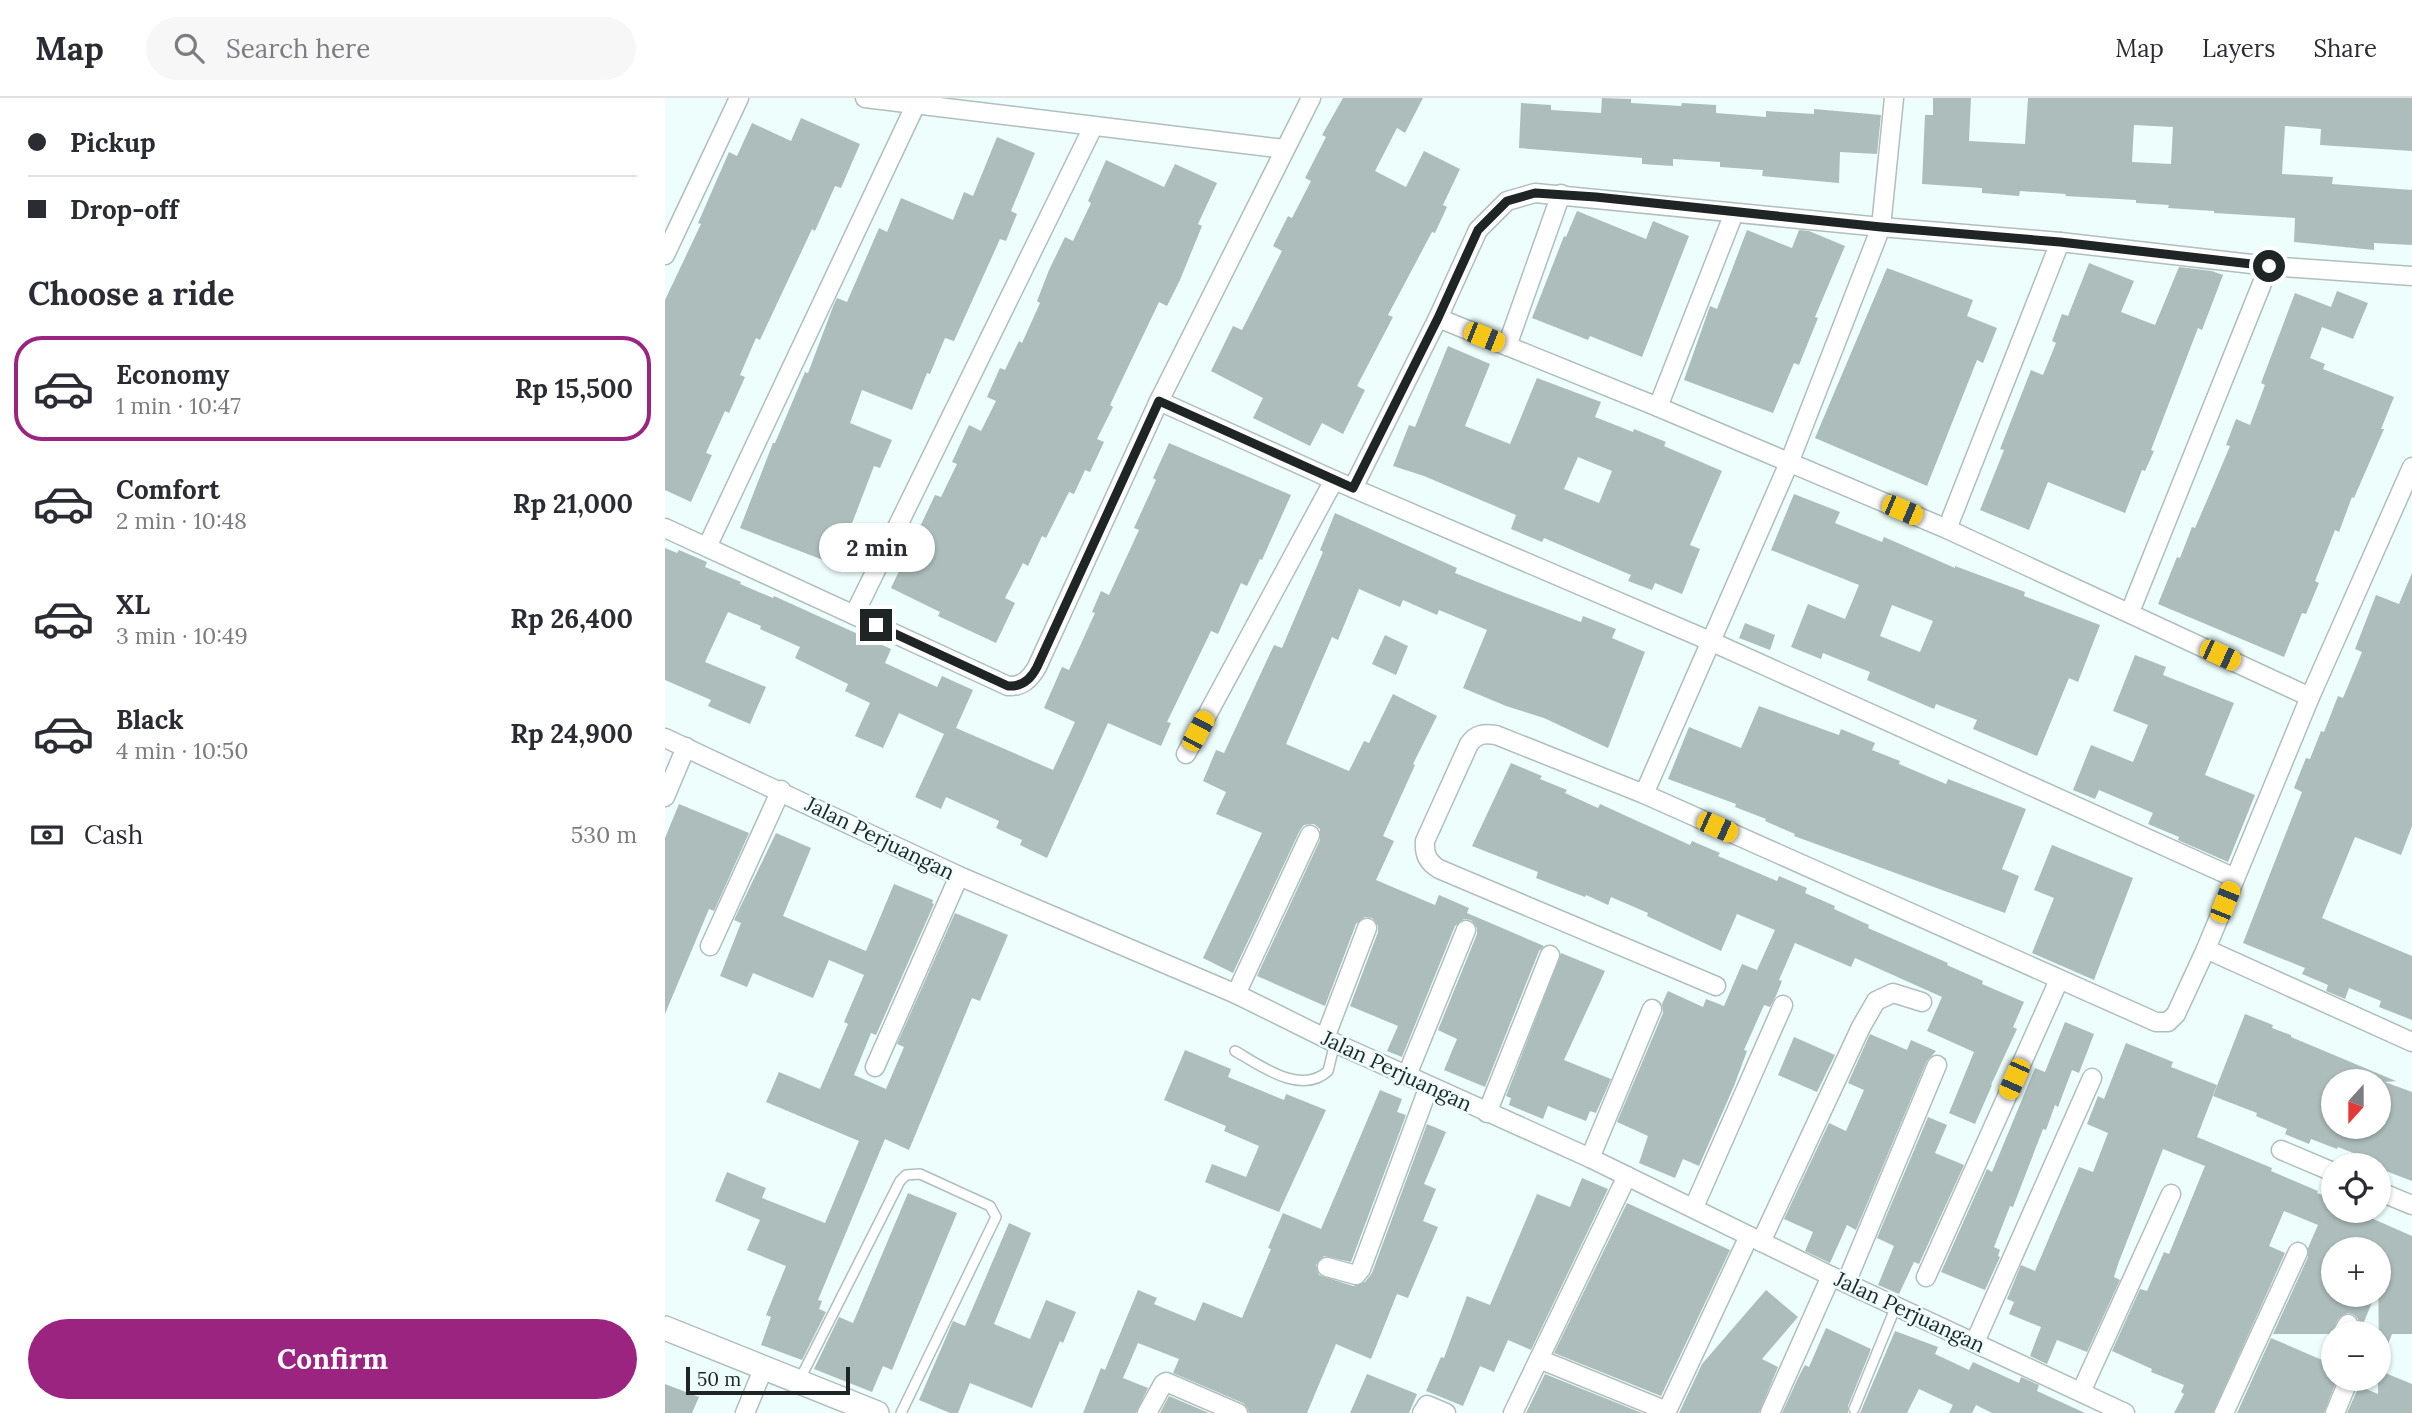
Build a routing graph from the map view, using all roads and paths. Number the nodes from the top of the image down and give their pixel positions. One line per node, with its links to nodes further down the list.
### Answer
1 (739, 98): 12 (street)
2 (865, 98): 5 (street)
3 (1311, 98): 7 (street)
4 (1893, 98): 10 (street)
5 (916, 104): 6 (street); 25 (street)
6 (1093, 127): 7 (street); 27 (street)
7 (1284, 149): 17 (street)
8 (1561, 194): 9 (street); 15 (street); 16 (street)
9 (1734, 213): 10 (street); 18 (street)
10 (1881, 227): 11 (street); 19 (street)
11 (2060, 242): 13 (street); 24 (street)
12 (665, 255)
13 (2269, 266): 14 (street); 26 (street)
14 (2412, 276)
15 (1438, 318): 16 (street); 22 (street)
16 (1507, 346): 18 (street)
17 (1159, 401): 21 (street); 27 (street)
18 (1658, 407): 19 (street)
19 (1789, 463): 24 (street); 28 (street)
20 (2412, 467): 29 (street)
21 (1334, 481): 22 (street); 32 (street)
22 (1353, 488): 28 (street)
23 (665, 528): 25 (street)
24 (1947, 529): 26 (street)
25 (707, 547): 27 (street)
26 (2130, 612): 29 (street)
27 (854, 615)
28 (1710, 641): 34 (street); 38 (street)
29 (2310, 697): 38 (street)
30 (665, 738): 31 (street, Jalan Perjuangan)
31 (686, 747): 33 (street, Jalan Perjuangan); 35 (street)
32 (1186, 754)
33 (781, 790): 37 (street, Jalan Perjuangan); 41 (street)
34 (1644, 794): 44 (street); 45 (street)
35 (665, 797)
36 (1310, 835): 46 (street)
37 (959, 876): 46 (street, Jalan Perjuangan); 54 (street)
38 (2235, 878): 42 (street)
39 (1367, 928): 50 (street)
40 (1466, 930): 55 (street)
41 (710, 946)
42 (2206, 949): 44 (street); 51 (street)
43 (1550, 955): 58 (street)
44 (2059, 980): 70 (street)
45 (1716, 986)
46 (1236, 994): 50 (street, Jalan Perjuangan)
47 (1922, 1002): 67 (street)
48 (1783, 1005): 66 (street)
49 (1652, 1009): 60 (street)
50 (1330, 1040): 52 (lane); 55 (street, Jalan Perjuangan)
51 (2412, 1042)
52 (1235, 1051)
53 (1937, 1065): 71 (street)
54 (875, 1067)
55 (1407, 1075): 57 (street, Jalan Perjuangan)
56 (2092, 1078): 74 (street)
57 (1429, 1086): 58 (street, Jalan Perjuangan); 69 (street)
58 (1487, 1113): 60 (street, Jalan Perjuangan)
59 (2281, 1150): 61 (street)
60 (1590, 1158): 62 (street, Jalan Perjuangan)
61 (2321, 1167)
62 (1627, 1176): 66 (street, Jalan Perjuangan); 75 (street)
63 (2171, 1194): 79 (street)
64 (2391, 1196): 65 (street)
65 (2412, 1205)
66 (1694, 1207): 67 (street, Jalan Perjuangan)
67 (1755, 1239): 71 (street, Jalan Perjuangan); 82 (street)
68 (2298, 1252): 92 (street)
69 (1327, 1267)
70 (1926, 1276)
71 (1838, 1280): 72 (street, Jalan Perjuangan); 91 (street)
72 (1896, 1306): 74 (street, Jalan Perjuangan); 80 (lane)
73 (665, 1328): 76 (street)
74 (1975, 1342): 79 (street, Jalan Perjuangan)
75 (1539, 1359): 82 (street); 90 (street)
76 (764, 1367): 77 (street); 83 (street)
77 (799, 1381): 84 (street); 85 (lane)
78 (2344, 1391): 93 (street)
79 (2081, 1392): 81 (street, Jalan Perjuangan)
80 (1854, 1409)
81 (2117, 1411)
82 (1666, 1412)
83 (745, 1413)
84 (877, 1413)
85 (901, 1413)
86 (1147, 1413): 87 (street)
87 (1238, 1413)
88 (1422, 1413): 89 (street)
89 (1446, 1413)
90 (1513, 1413)
91 (1770, 1413)
92 (2224, 1413)
93 (2335, 1413)

